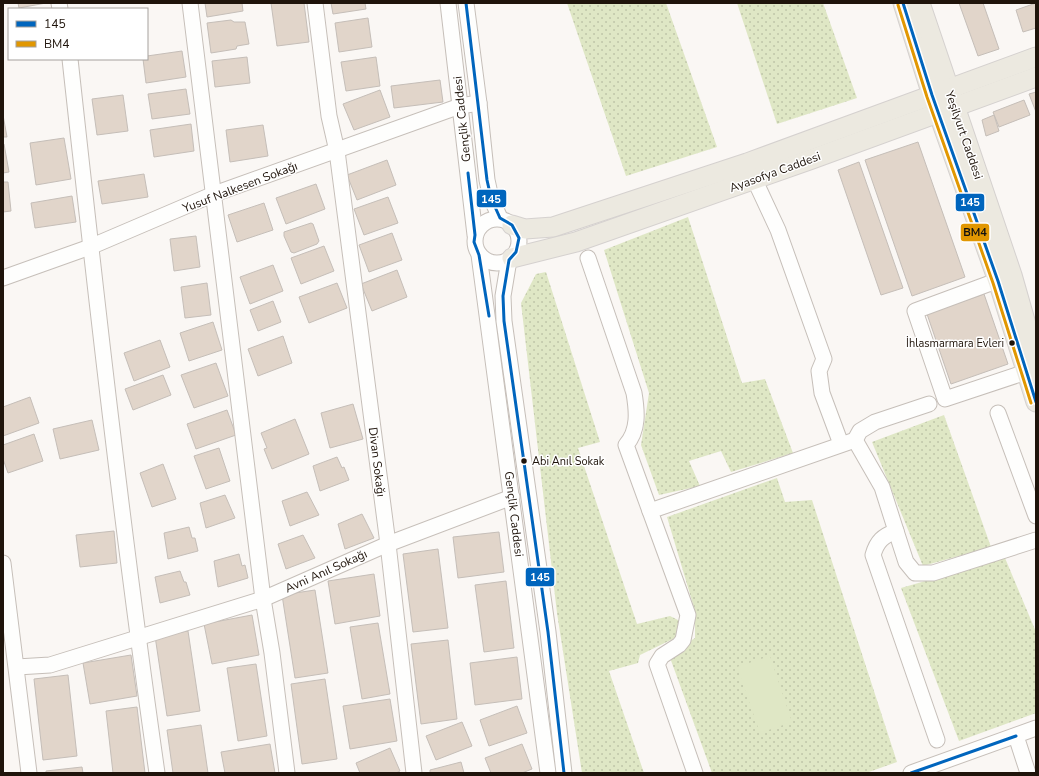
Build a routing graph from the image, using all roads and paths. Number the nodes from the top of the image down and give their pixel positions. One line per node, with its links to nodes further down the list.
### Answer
1 (190, 3): 16 (street)
2 (315, 3): 14 (street, Divan Sokağı)
3 (448, 3): 12 (street, Gençlik Caddesi)
4 (466, 3): 11 (street, Gençlik Caddesi)
5 (903, 3): 10 (main road, Yeşilyurt Caddesi)
6 (920, 3): 10 (main road, Yeşilyurt Caddesi)
7 (1036, 57): 10 (main road, Ayasofya Caddesi)
8 (70, 60): 19 (street)
9 (1036, 77): 13 (main road, Ayasofya Caddesi)
10 (940, 92): 13 (main road, Yeşilyurt Caddesi); 15 (main road, Ayasofya Caddesi)
11 (479, 103): 12 (street, Yusuf Nalkesen Sokağı); 17 (street, Gençlik Caddesi)
12 (460, 106): 14 (street, Yusuf Nalkesen Sokağı); 18 (street, Gençlik Caddesi)
13 (946, 110): 15 (main road, Ayasofya Caddesi); 24 (main road, Yeşilyurt Caddesi)
14 (337, 151): 16 (street, Yusuf Nalkesen Sokağı); 35 (street, Divan Sokağı)
15 (750, 172): 17 (main road, Ayasofya Caddesi); 22 (main road, Ayasofya Caddesi); 29 (street)
16 (214, 194): 19 (street, Yusuf Nalkesen Sokağı); 37 (street)
17 (506, 222): 18 (street); 22 (street)
18 (475, 235): 20 (street)
19 (90, 247): 23 (street, Yusuf Nalkesen Sokağı); 38 (street)
20 (479, 255): 22 (street); 30 (street, Gençlik Caddesi)
21 (588, 258): 31 (street)
22 (510, 259): 48 (street, Gençlik Caddesi)
23 (3, 278)
24 (1005, 278): 25 (main road, Yeşilyurt Caddesi); 25 (street)
25 (1031, 365): 26 (main road, Yeşilyurt Caddesi)
26 (1036, 402)
27 (929, 404): 29 (street)
28 (998, 413): 32 (street)
29 (848, 442): 31 (street); 33 (street)
30 (512, 497): 35 (street, Avni Anıl Sokağı); 47 (street, Gençlik Caddesi)
31 (650, 511): 49 (street)
32 (1036, 516)
33 (896, 531): 34 (street); 42 (street)
34 (1036, 540)
35 (388, 544): 37 (street, Avni Anıl Sokağı); 46 (street, Divan Sokağı)
36 (3, 563): 39 (street)
37 (263, 598): 38 (street, Avni Anıl Sokağı); 45 (street)
38 (137, 637): 39 (street, Avni Anıl Sokağı); 44 (street)
39 (17, 668): 43 (street)
40 (1036, 728): 41 (street)
41 (1016, 736): 50 (street); 51 (street)
42 (937, 740)
43 (29, 773)
44 (157, 773)
45 (287, 773)
46 (414, 773)
47 (548, 773)
48 (564, 773)
49 (695, 773)
50 (911, 773)
51 (1028, 773)

